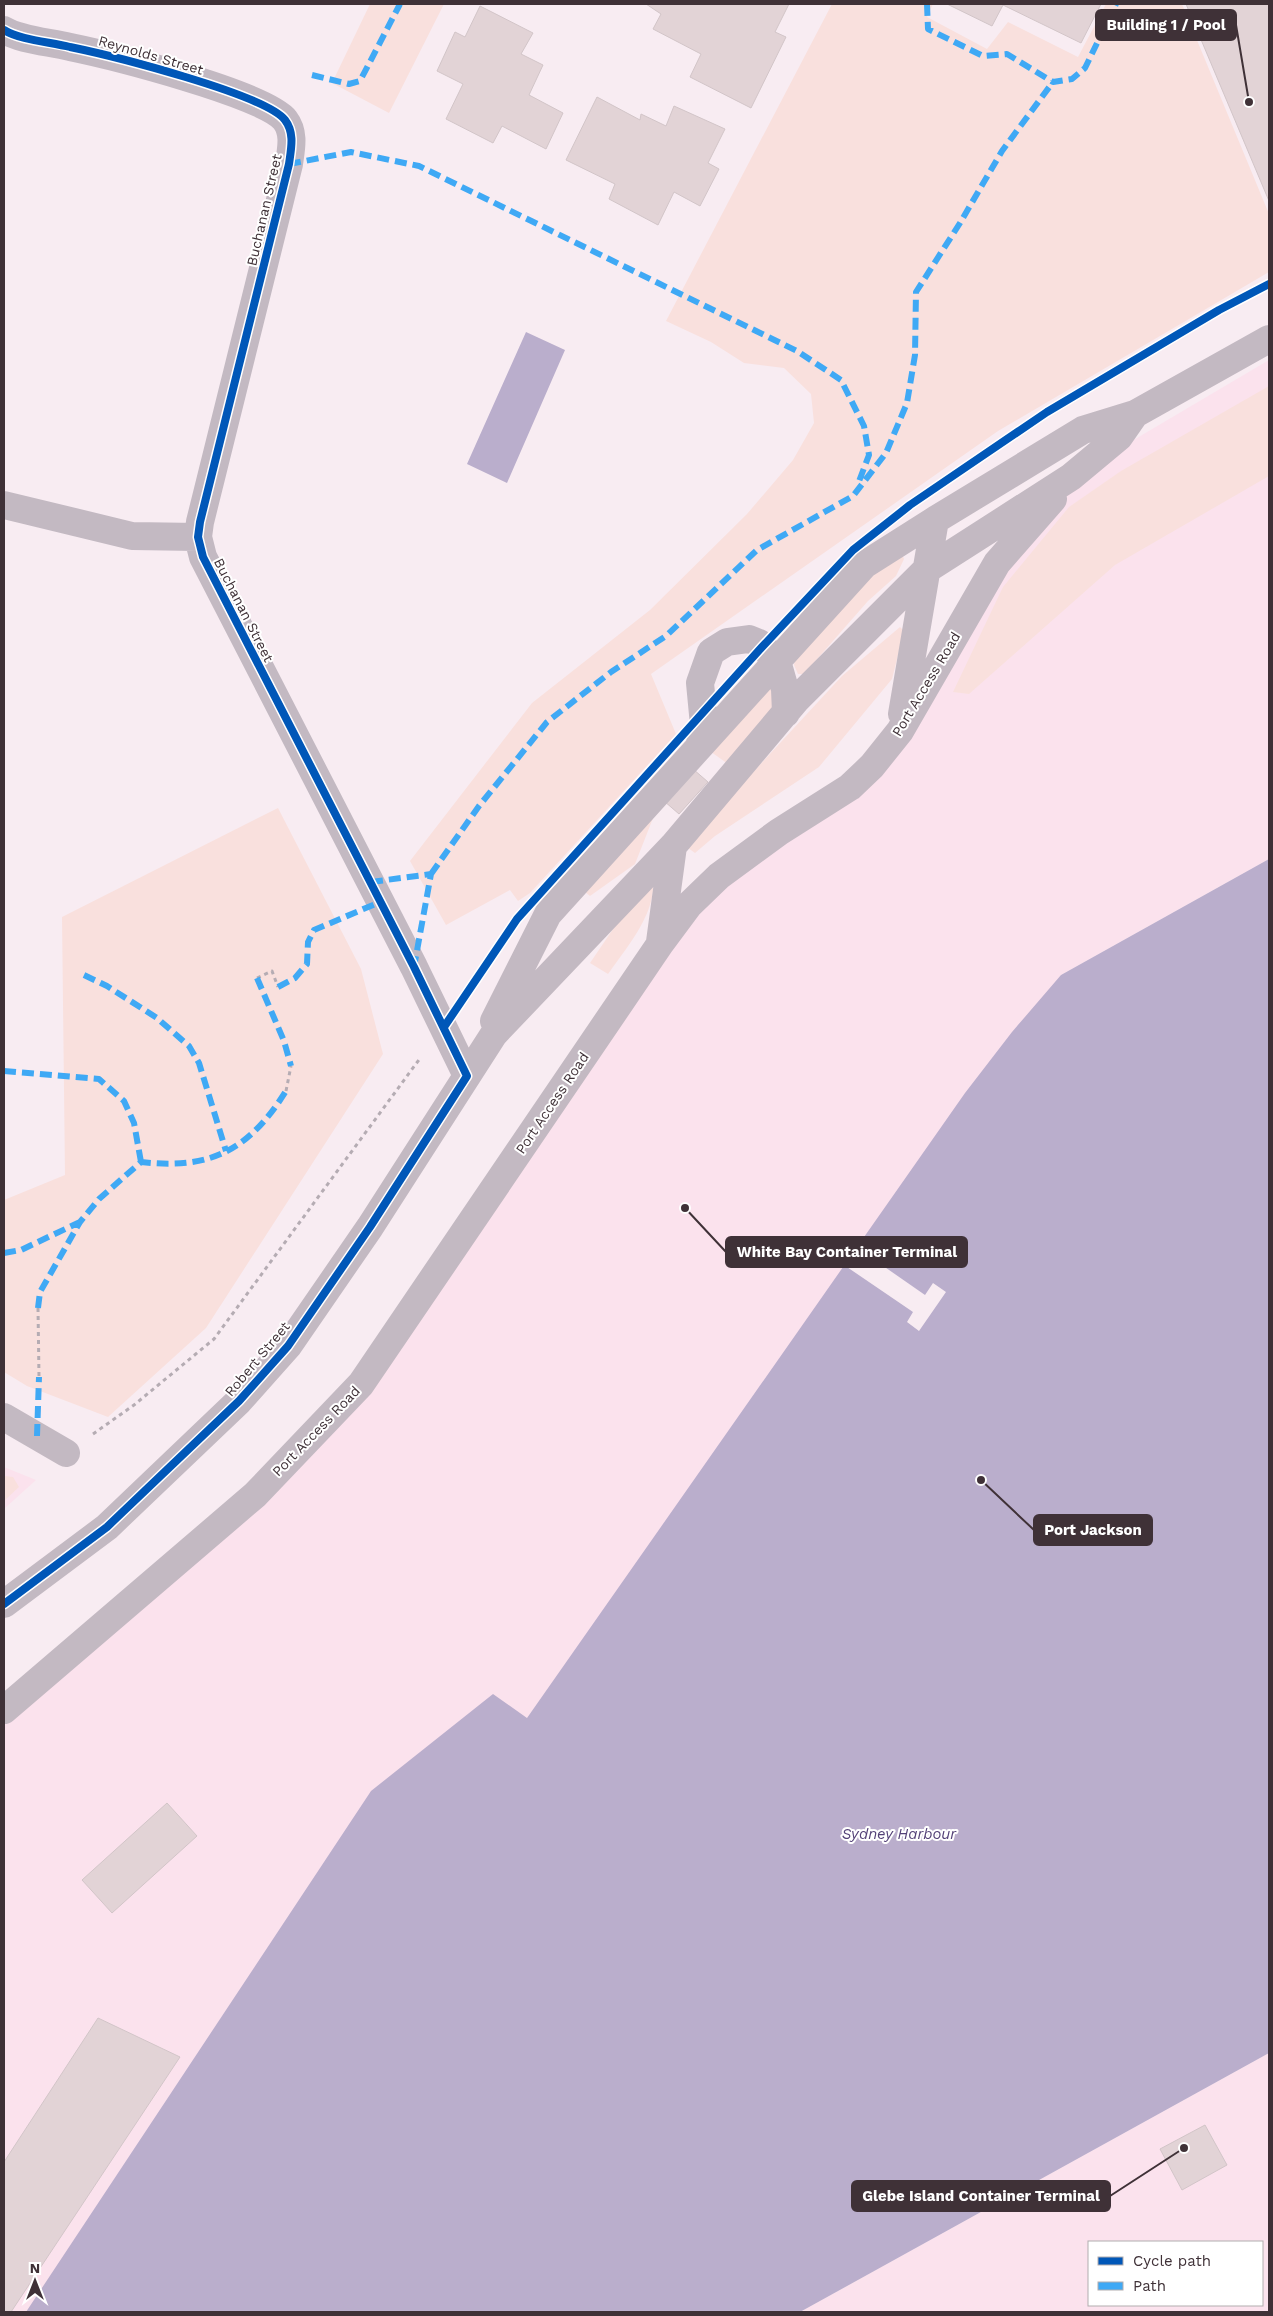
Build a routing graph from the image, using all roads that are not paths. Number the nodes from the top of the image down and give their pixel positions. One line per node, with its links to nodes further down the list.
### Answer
1 (4, 30): 2 (street, Reynolds Street)
2 (285, 120): 8 (street, Buchanan Street)
3 (1269, 339): 4 (street)
4 (1135, 414): 5 (street); 7 (street)
5 (1071, 477): 9 (street); 12 (street, Port Access Road)
6 (4, 505): 8 (street)
7 (935, 520): 9 (street); 10 (street)
8 (198, 537): 16 (street, Buchanan Street)
9 (926, 570): 11 (street); 12 (street)
10 (778, 661): 11 (street); 13 (street); 13 (street)
11 (786, 713): 14 (street)
12 (900, 731): 15 (street, Port Access Road)
13 (699, 747): 16 (street)
14 (672, 846): 15 (street); 16 (street)
15 (660, 944): 20 (street, Port Access Road)
16 (467, 1076): 19 (street, Robert Street)
17 (4, 1417): 18 (street)
18 (66, 1453)
19 (4, 1604)
20 (4, 1710)

